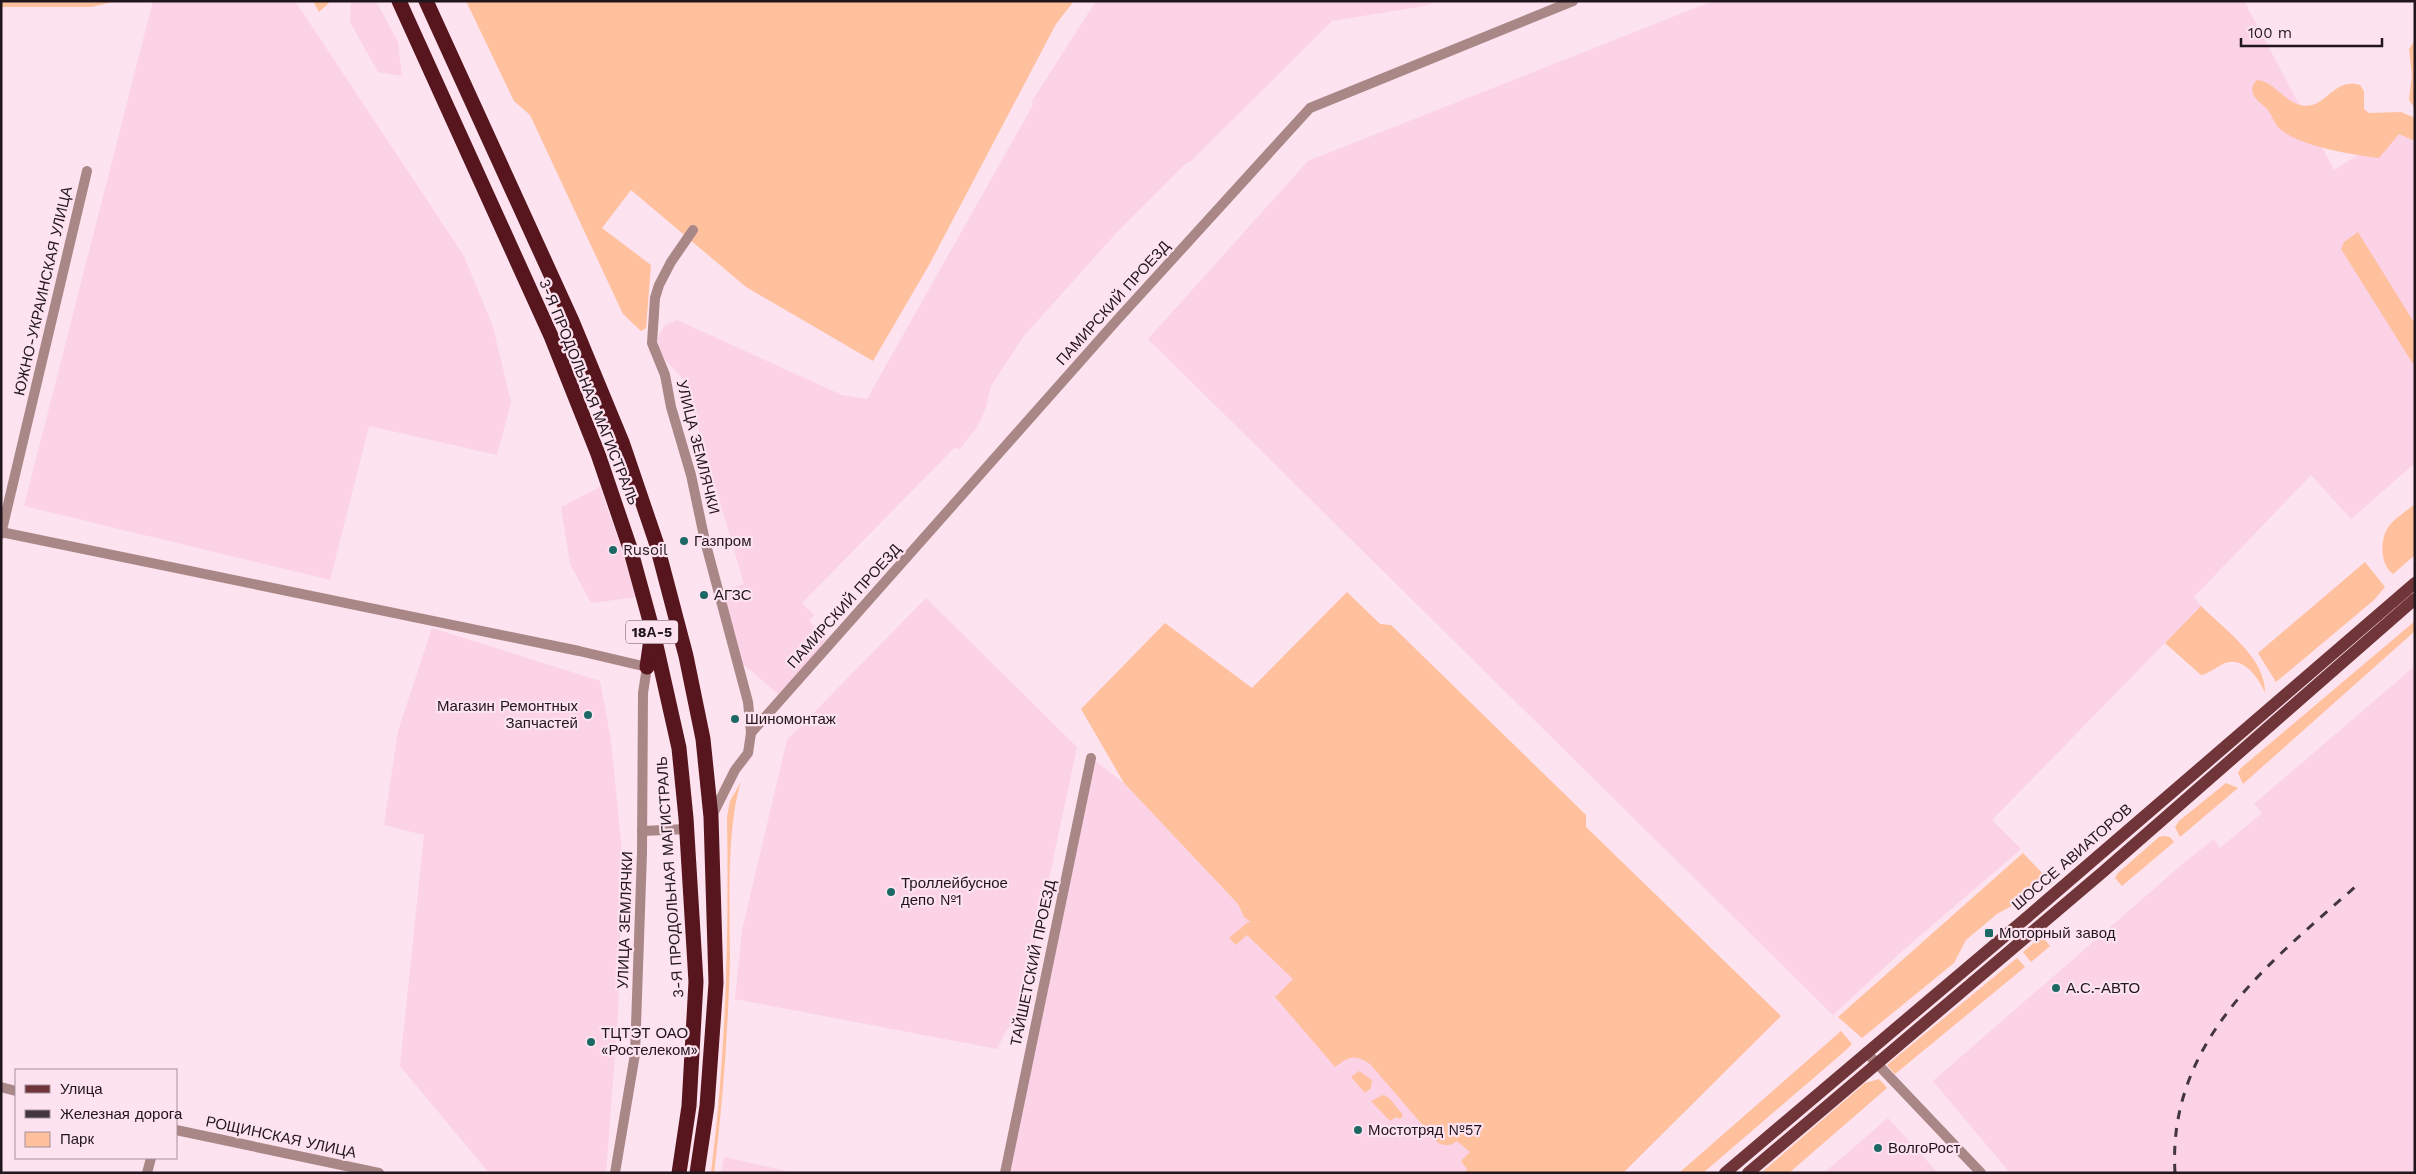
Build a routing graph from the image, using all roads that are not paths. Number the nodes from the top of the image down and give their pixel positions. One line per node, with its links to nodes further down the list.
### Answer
1 (399, 1): 9 (highway, 3-Я ПРОДОЛЬНАЯ МАГИСТРАЛЬ / 18А-5)
2 (426, 1): 13 (highway, 3-Я ПРОДОЛЬНАЯ МАГИСТРАЛЬ / 18А-5)
3 (1573, 1): 11 (street, ПАМИРСКИЙ ПРОЕЗД)
4 (87, 171): 6 (street, ЮЖНО-УКРАИНСКАЯ УЛИЦА)
5 (694, 230): 11 (street, УЛИЦА ЗЕМЛЯЧКИ)
6 (1, 533): 10 (street)
7 (2415, 583): 16 (main road, ШОССЕ АВИАТОРОВ)
8 (2415, 599): 17 (main road, ШОССЕ АВИАТОРОВ)
9 (652, 632): 10 (highway); 14 (highway, 3-Я ПРОДОЛЬНАЯ МАГИСТРАЛЬ / 18А-5)
10 (646, 668): 15 (street, УЛИЦА ЗЕМЛЯЧКИ)
11 (751, 733): 13 (street, УЛИЦА ЗЕМЛЯЧКИ)
12 (1091, 758): 27 (street, ТАЙШЕТСКИЙ ПРОЕЗД)
13 (711, 817): 26 (highway, 3-Я ПРОДОЛЬНАЯ МАГИСТРАЛЬ / 18А-5)
14 (687, 829): 15 (street); 25 (highway, 3-Я ПРОДОЛЬНАЯ МАГИСТРАЛЬ / 18А-5)
15 (642, 831): 24 (street, УЛИЦА ЗЕМЛЯЧКИ)
16 (1866, 1052): 17 (street); 28 (main road, ШОССЕ АВИАТОРОВ)
17 (1876, 1062): 29 (main road, ШОССЕ АВИАТОРОВ); 30 (street)
18 (1, 1087): 19 (street)
19 (15, 1091)
20 (178, 1130): 23 (street, РОЩИНСКАЯ УЛИЦА)
21 (151, 1159): 22 (street)
22 (147, 1173)
23 (379, 1173)
24 (615, 1173)
25 (679, 1173)
26 (697, 1173)
27 (1005, 1173)
28 (1725, 1173)
29 (1748, 1173)
30 (1981, 1173)

